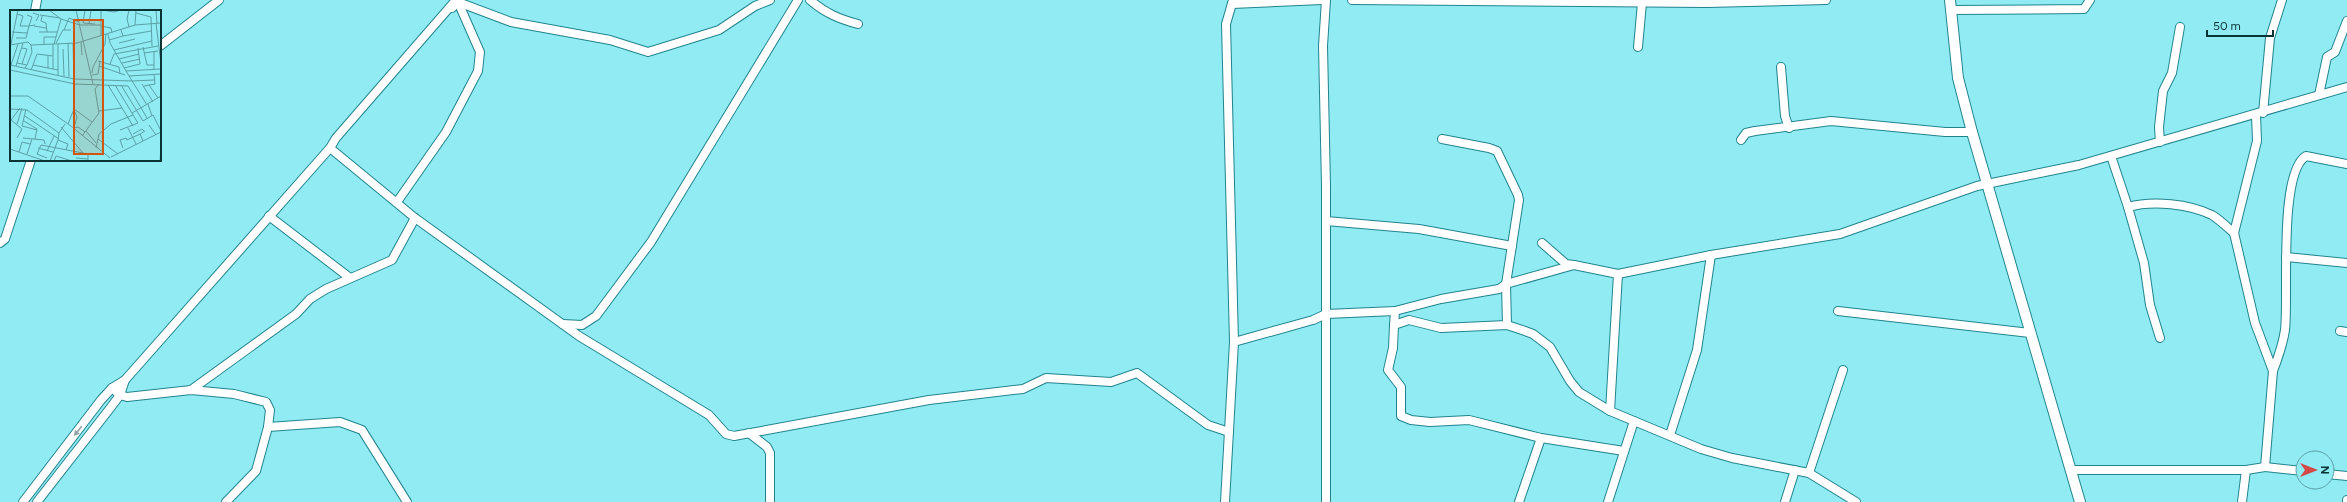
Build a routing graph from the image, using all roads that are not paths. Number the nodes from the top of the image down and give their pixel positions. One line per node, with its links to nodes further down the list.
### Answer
1 (36, 0): 16 (street)
2 (219, 0): 20 (street)
3 (770, 0): 12 (street)
4 (798, 0): 55 (street)
5 (810, 0): 18 (street)
6 (1322, 0): 13 (street)
7 (1326, 0): 40 (street)
8 (1352, 0): 14 (street)
9 (1826, 0): 14 (street)
10 (2090, 0): 15 (street)
11 (2282, 0): 25 (street)
12 (457, 1): 31 (street); 36 (street)
13 (1232, 2): 60 (street)
14 (1642, 3): 21 (street)
15 (1950, 5): 27 (street)
16 (34, 10)
17 (2347, 21): 24 (street)
18 (858, 24)
19 (2180, 27): 30 (street)
20 (161, 45)
21 (1638, 47)
22 (1781, 67): 26 (street)
23 (2347, 87): 24 (street)
24 (2320, 95): 25 (street)
25 (2260, 114): 30 (street); 41 (street)
26 (1789, 128): 27 (street); 29 (street)
27 (1972, 132): 35 (street)
28 (1442, 139): 44 (street)
29 (1741, 140)
30 (2160, 142): 32 (street)
31 (330, 148): 36 (street); 38 (street)
32 (2111, 156): 35 (street); 37 (street)
33 (31, 161): 42 (street)
34 (2347, 164): 46 (street)
35 (1987, 184): 45 (street); 58 (street)
36 (397, 202): 39 (street)
37 (2128, 207): 41 (street); 59 (street)
38 (269, 216): 50 (street); 63 (street)
39 (415, 218): 50 (street); 55 (street)
40 (1326, 221): 44 (street); 54 (street)
41 (2234, 233): 62 (street)
42 (0, 243)
43 (1542, 243): 48 (street)
44 (1512, 246): 51 (street)
45 (1711, 255): 49 (street); 72 (street)
46 (2286, 256): 47 (street); 62 (street)
47 (2347, 263)
48 (1574, 265): 49 (street); 51 (street)
49 (1618, 274): 67 (street)
50 (350, 278): 65 (street)
51 (1506, 284): 52 (street); 57 (street)
52 (1395, 311): 54 (street); 56 (street)
53 (1838, 311): 58 (street)
54 (1326, 314): 60 (street); 89 (street)
55 (563, 324): 71 (street)
56 (1394, 325): 57 (street); 73 (street)
57 (1508, 325): 67 (street)
58 (2030, 333): 77 (street)
59 (2160, 338)
60 (1234, 342): 70 (street)
61 (1843, 370): 80 (street)
62 (2273, 371): 75 (street)
63 (125, 380): 64 (street); 66 (street)
64 (112, 388): 66 (street); 83 (street, one-way to 83)
65 (191, 390): 66 (street); 69 (street)
66 (120, 395): 84 (street)
67 (1610, 411): 68 (street)
68 (1634, 421): 72 (street); 74 (street)
69 (268, 427): 85 (street); 86 (street)
70 (1229, 432): 71 (street); 88 (street)
71 (749, 433): 87 (street)
72 (1670, 435): 76 (street)
73 (1541, 438): 74 (street); 90 (street)
74 (1624, 451): 91 (street)
75 (2266, 467): 78 (street); 79 (street)
76 (1795, 470): 80 (street); 92 (street)
77 (2070, 470): 78 (street); 94 (street)
78 (2246, 470): 95 (street)
79 (2295, 470)
80 (1809, 473): 93 (street)
81 (2335, 475): 82 (street)
82 (2347, 476)
83 (23, 502)
84 (37, 502)
85 (226, 502)
86 (407, 502)
87 (770, 502)
88 (1224, 502)
89 (1326, 502)
90 (1519, 502)
91 (1608, 502)
92 (1785, 502)
93 (1856, 502)
94 (2080, 502)
95 (2242, 502)

